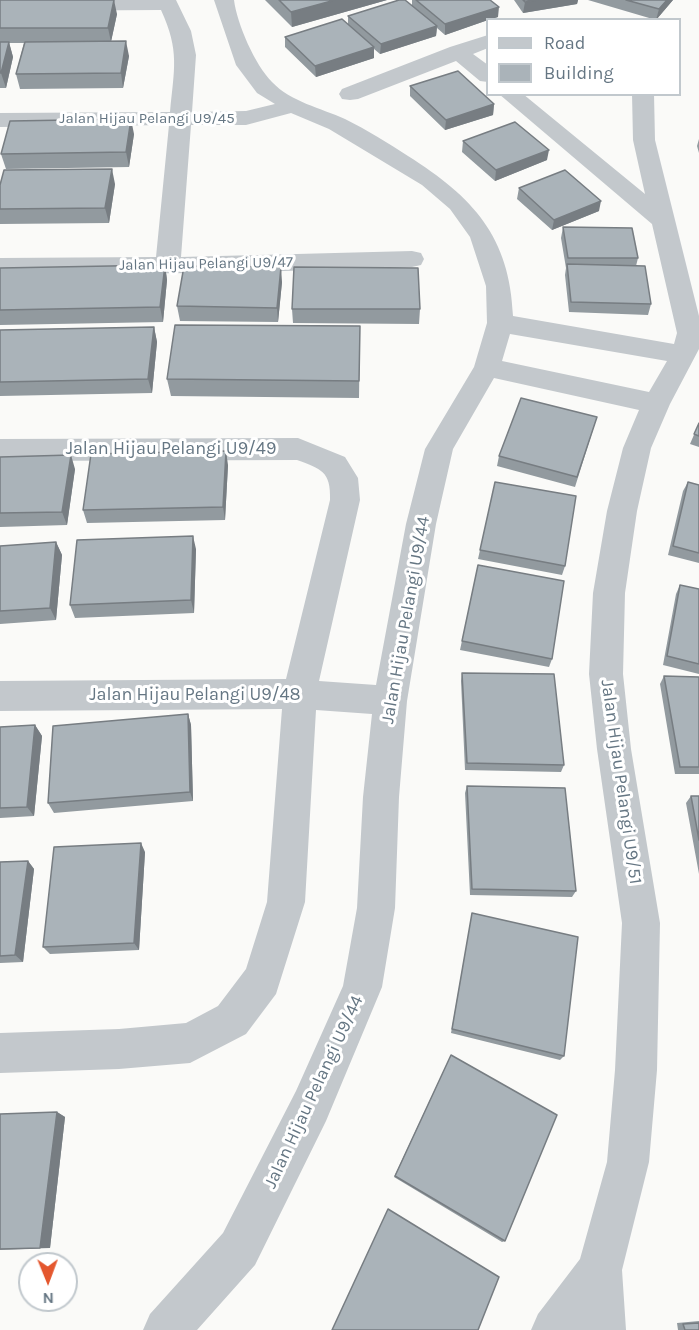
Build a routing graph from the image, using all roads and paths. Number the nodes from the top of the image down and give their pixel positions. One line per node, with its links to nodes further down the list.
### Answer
1 (224, 0): 10 (street, Jalan Hijau Pelangi U9/44)
2 (166, 2): 3 (street); 11 (street)
3 (0, 5)
4 (486, 42): 5 (street)
5 (456, 51): 6 (street); 7 (street)
6 (486, 74)
7 (350, 94)
8 (511, 96): 13 (street)
9 (643, 96): 13 (street, Jalan Hijau Pelangi U9/51)
10 (293, 106): 11 (street, Jalan Hijau Pelangi U9/45); 17 (street, Jalan Hijau Pelangi U9/44)
11 (182, 119): 12 (street, Jalan Hijau Pelangi U9/45); 15 (street)
12 (0, 120)
13 (662, 220): 18 (street, Jalan Hijau Pelangi U9/51)
14 (412, 259): 15 (street, Jalan Hijau Pelangi U9/47)
15 (168, 265): 16 (street, Jalan Hijau Pelangi U9/47)
16 (0, 266)
17 (500, 323): 18 (street); 19 (street, Jalan Hijau Pelangi U9/44)
18 (684, 355): 20 (street, Jalan Hijau Pelangi U9/51)
19 (487, 367): 20 (street); 24 (street, Jalan Hijau Pelangi U9/44)
20 (656, 404): 26 (street, Jalan Hijau Pelangi U9/51)
21 (0, 450): 22 (street, Jalan Hijau Pelangi U9/49)
22 (299, 694): 23 (street, Jalan Hijau Pelangi U9/48); 24 (street, Jalan Hijau Pelangi U9/48); 25 (street)
23 (0, 696)
24 (390, 701): 27 (street, Jalan Hijau Pelangi U9/44)
25 (0, 1053)
26 (599, 1270): 28 (street, Jalan Hijau Pelangi U9/51); 29 (street, Jalan Hijau Pelangi U9/51)
27 (166, 1330)
28 (554, 1330)
29 (603, 1330)

